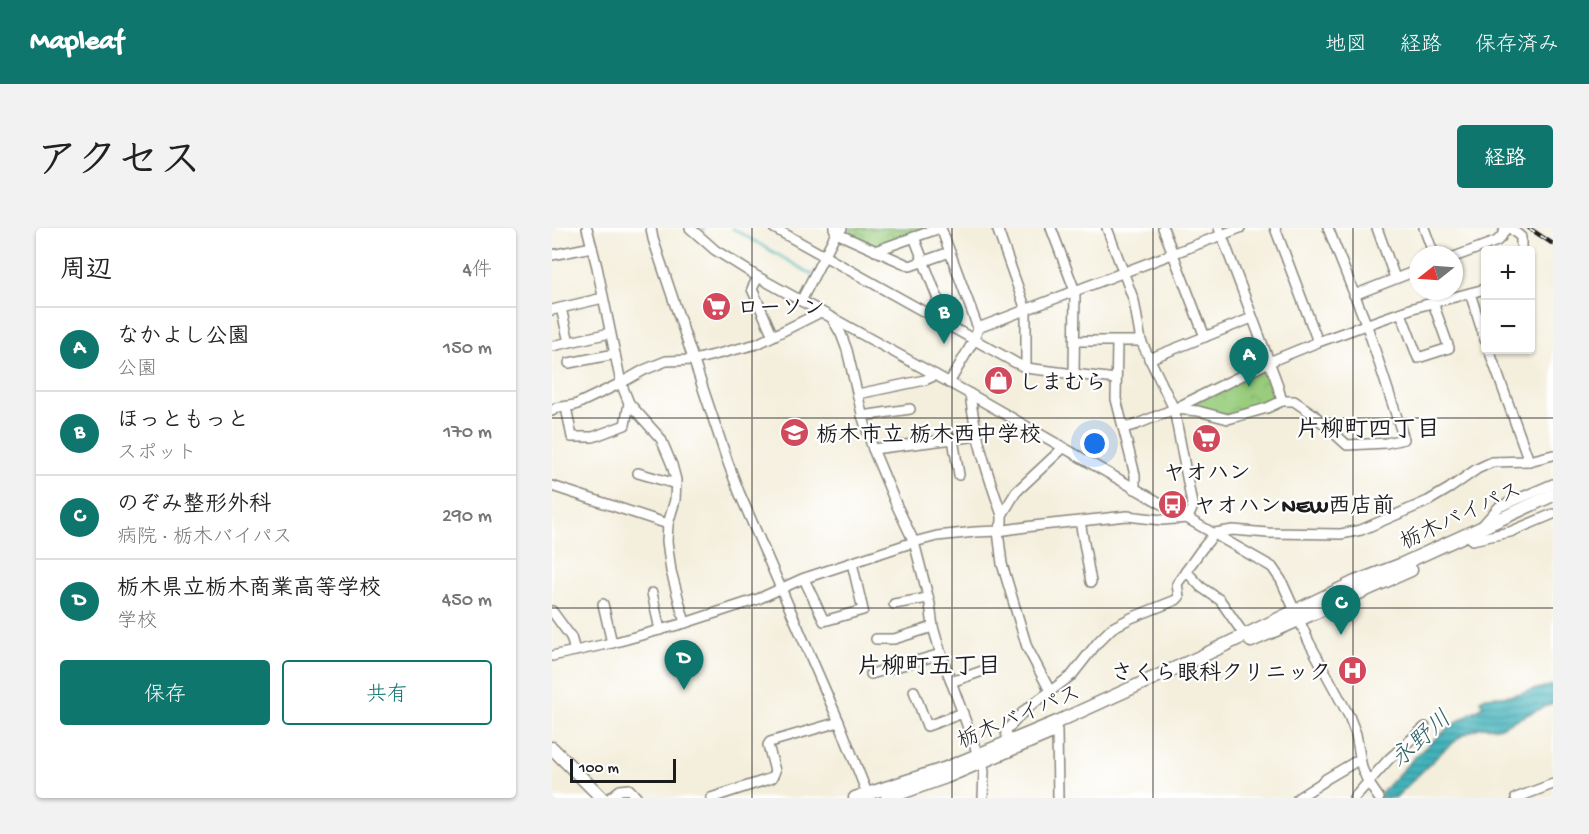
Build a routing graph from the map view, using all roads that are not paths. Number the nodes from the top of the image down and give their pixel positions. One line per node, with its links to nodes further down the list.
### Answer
1 (587, 228): 21 (street)
2 (651, 228): 63 (street)
3 (774, 228): 27 (street)
4 (941, 228): 18 (street); 23 (street)
5 (997, 228): 41 (street)
6 (1051, 228): 34 (street)
7 (1107, 228): 29 (street)
8 (1163, 228): 24 (street)
9 (1240, 228): 17 (street)
10 (1275, 228): 58 (street)
11 (1328, 228): 36 (street)
12 (1377, 228): 32 (street)
13 (1424, 228): 19 (street)
14 (1508, 228): 20 (street); 25 (street)
15 (694, 229): 31 (street)
16 (837, 230): 22 (street); 27 (street)
17 (1221, 232): 24 (street); 45 (street)
18 (914, 237): 22 (street); 28 (street)
19 (1431, 246)
20 (1521, 246)
21 (592, 248): 26 (street); 37 (street)
22 (874, 251): 28 (street)
23 (950, 252): 28 (street); 49 (street)
24 (1173, 254): 29 (street); 52 (street)
25 (1463, 254)
26 (552, 255)
27 (824, 257): 38 (street); 44 (street)
28 (923, 261): 44 (street)
29 (1124, 272): 34 (street); 55 (street)
30 (1409, 273): 32 (street)
31 (758, 277): 38 (street); 51 (street)
32 (1395, 278): 36 (street)
33 (1481, 290): 35 (street)
34 (1075, 291): 41 (street); 54 (street)
35 (1470, 293): 39 (street); 48 (street)
36 (1354, 295): 47 (street)
37 (603, 298): 40 (street); 50 (street)
38 (801, 301): 42 (street)
39 (1433, 303): 43 (street); 43 (street)
40 (557, 309): 56 (street)
41 (1026, 310): 49 (street); 66 (street)
42 (821, 312): 46 (street); 51 (street)
43 (1401, 313): 47 (street)
44 (930, 316): 53 (street)
45 (1252, 318): 52 (street); 64 (street)
46 (833, 320): 68 (street); 72 (street)
47 (1367, 326): 58 (street); 74 (street)
48 (1481, 327)
49 (978, 328): 53 (street)
50 (610, 333): 56 (street); 60 (street)
51 (773, 336): 63 (street)
52 (1204, 337): 62 (street)
53 (974, 340): 66 (street); 71 (street)
54 (1075, 341): 57 (street); 67 (street)
55 (1141, 341): 57 (street); 62 (street)
56 (569, 342): 59 (street)
57 (1117, 342): 69 (street)
58 (1318, 342): 64 (street)
59 (552, 346)
60 (615, 354): 65 (street); 70 (street)
61 (1490, 354): 87 (street)
62 (1149, 359): 78 (street)
63 (694, 360): 70 (street); 110 (street)
64 (1269, 362): 74 (street); 78 (street)
65 (569, 363)
66 (1026, 368): 67 (street)
67 (1074, 374): 69 (street)
68 (936, 375): 71 (street); 72 (street)
69 (1116, 379): 81 (street)
70 (621, 383): 75 (street); 76 (street)
71 (949, 383): 73 (street)
72 (858, 394): 80 (street)
73 (970, 394): 82 (street); 84 (street)
74 (1281, 400): 78 (street)
75 (629, 403): 76 (street); 90 (street)
76 (566, 407): 79 (street)
77 (910, 409): 80 (street)
78 (1174, 409): 81 (street); 98 (street)
79 (552, 411)
80 (862, 416): 85 (street)
81 (1123, 428): 93 (street)
82 (978, 436): 83 (street); 97 (street)
83 (953, 439): 85 (street); 89 (street)
84 (1063, 448): 93 (street); 97 (street)
85 (873, 449): 105 (street)
86 (1553, 455): 87 (street)
87 (1529, 461): 103 (street)
88 (638, 473): 90 (street)
89 (959, 476)
90 (676, 484): 100 (street)
91 (1553, 484): 101 (street)
92 (552, 486): 100 (street)
93 (1135, 489): 98 (street)
94 (1553, 495): 101 (main road, 栃木バイパス)
95 (1553, 503): 104 (main road, 栃木バイパス)
96 (1553, 514): 104 (street)
97 (1002, 515): 102 (street)
98 (1188, 518): 99 (street); 103 (street)
99 (1080, 521): 102 (street); 109 (street)
100 (668, 524): 117 (street)
101 (1481, 527): 116 (main road, 栃木バイパス)
102 (998, 531): 105 (street); 130 (street)
103 (1215, 533): 107 (street); 116 (street)
104 (1472, 540): 116 (main road, 栃木バイパス)
105 (914, 542): 106 (street); 112 (street)
106 (852, 563): 108 (street); 108 (street)
107 (1186, 571): 120 (street); 130 (street)
108 (804, 579): 110 (street)
109 (1091, 582)
110 (781, 590): 117 (street); 132 (street)
111 (652, 593): 119 (street)
112 (928, 597): 114 (street); 118 (street)
113 (603, 604): 122 (street)
114 (894, 604)
115 (552, 611): 123 (street)
116 (1297, 616): 120 (main road, 栃木バイパス); 134 (main road, 栃木バイパス); 138 (street)
117 (684, 623): 119 (street)
118 (933, 627): 121 (street); 124 (street)
119 (660, 630): 122 (street)
120 (1245, 636): 135 (main road, 栃木バイパス)
121 (876, 639)
122 (612, 643): 123 (street)
123 (575, 651): 125 (street)
124 (941, 654): 127 (street); 128 (street)
125 (552, 656)
126 (988, 669): 128 (street)
127 (871, 674)
128 (951, 682): 131 (street)
129 (914, 691): 131 (street)
130 (1050, 691): 135 (street)
131 (963, 713): 137 (street)
132 (839, 722): 141 (street); 145 (street)
133 (1425, 727): 139 (street)
134 (1057, 730): 137 (main road, 栃木バイパス); 148 (street)
135 (1008, 743): 137 (main road, 栃木バイパス)
136 (552, 748): 142 (main road)
137 (980, 759): 141 (main road, 栃木バイパス); 146 (main road, 栃木バイパス); 147 (street)
138 (1359, 759): 139 (street); 149 (street)
139 (1369, 784): 150 (street); 151 (street)
140 (1553, 784): 152 (street)
141 (864, 797)
142 (602, 798)
143 (610, 798): 144 (street)
144 (638, 798)
145 (711, 798)
146 (887, 798)
147 (983, 798)
148 (1058, 798)
149 (1298, 798)
150 (1354, 798)
151 (1379, 798)
152 (1516, 798)

